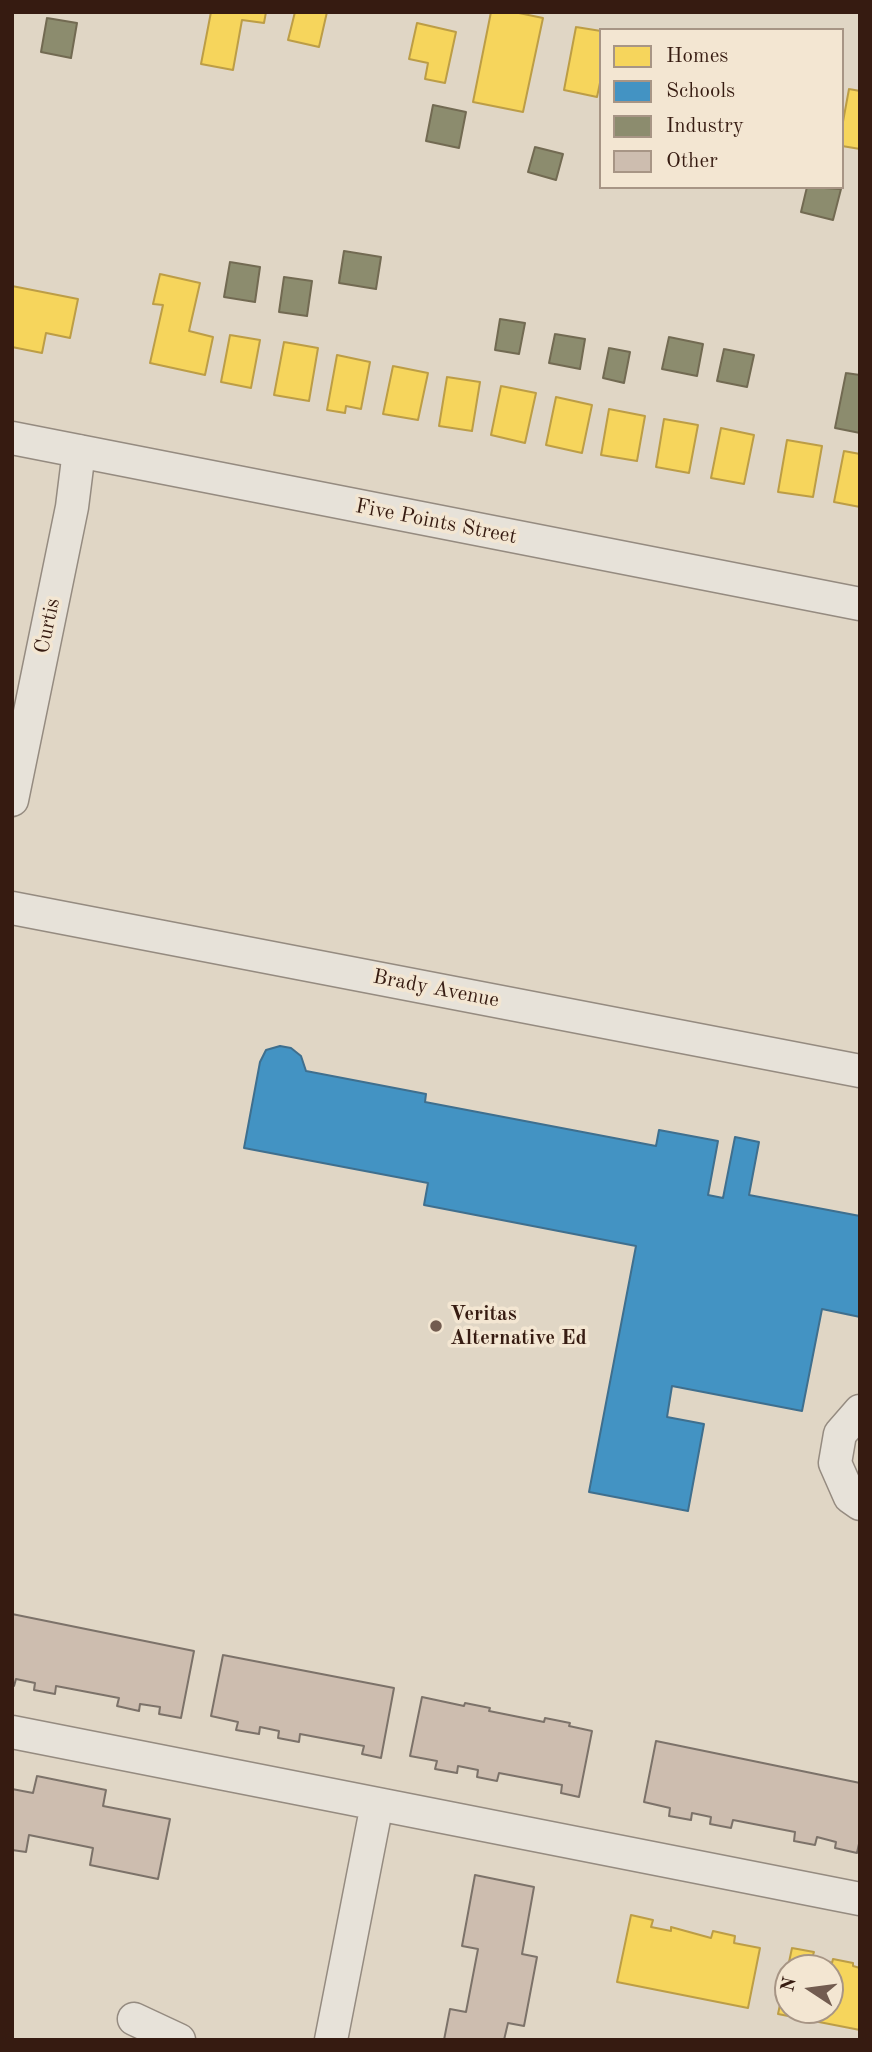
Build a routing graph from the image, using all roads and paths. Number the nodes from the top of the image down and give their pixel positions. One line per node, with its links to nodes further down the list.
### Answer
1 (12, 438): 2 (street, Five Points Street)
2 (79, 451): 3 (street, Five Points Street); 4 (street, Curtis)
3 (860, 604)
4 (12, 800)
5 (12, 908): 6 (street, Brady Avenue)
6 (860, 1071)
7 (860, 1411): 8 (street)
8 (860, 1504)
9 (12, 1732): 10 (street)
10 (377, 1804): 11 (street); 14 (street)
11 (860, 1899)
12 (134, 2019): 13 (street)
13 (179, 2040)
14 (331, 2040)

